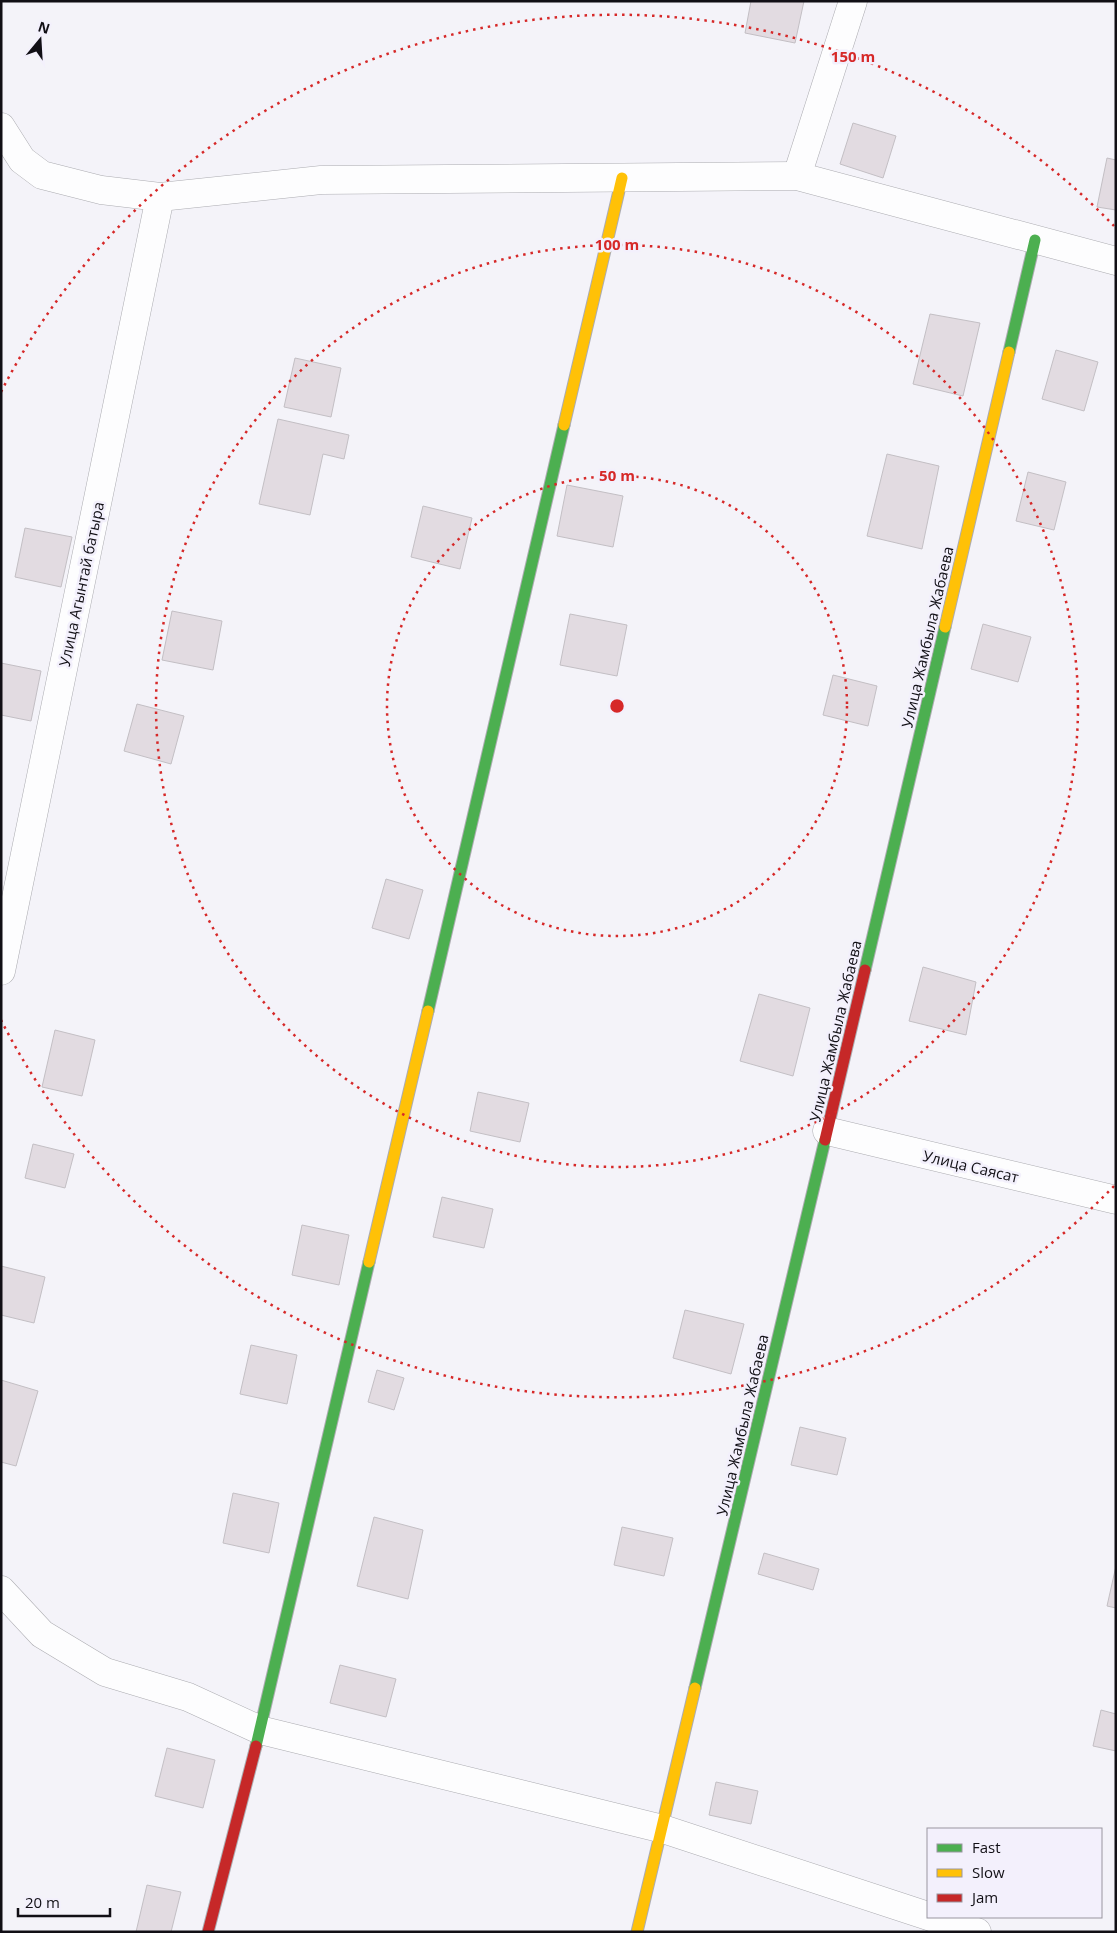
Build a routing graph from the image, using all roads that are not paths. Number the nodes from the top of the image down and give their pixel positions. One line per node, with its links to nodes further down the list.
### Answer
1 (853, 1): 3 (street)
2 (1, 127): 5 (street)
3 (797, 176): 4 (street); 6 (street)
4 (622, 178): 5 (street); 12 (street)
5 (160, 197): 8 (street, Улица Агынтай батыра)
6 (1035, 240): 7 (street); 9 (street, Улица Жамбыла Жабаева)
7 (1116, 261)
8 (1, 971)
9 (826, 1131): 10 (street, Улица Саясат); 13 (street, Улица Жамбыла Жабаева)
10 (1116, 1200)
11 (1, 1590): 12 (street)
12 (260, 1730): 13 (street); 16 (street)
13 (662, 1829): 14 (street); 17 (street, Улица Жамбыла Жабаева)
14 (927, 1915)
15 (936, 1918): 18 (street)
16 (208, 1932)
17 (637, 1932)
18 (977, 1932)

